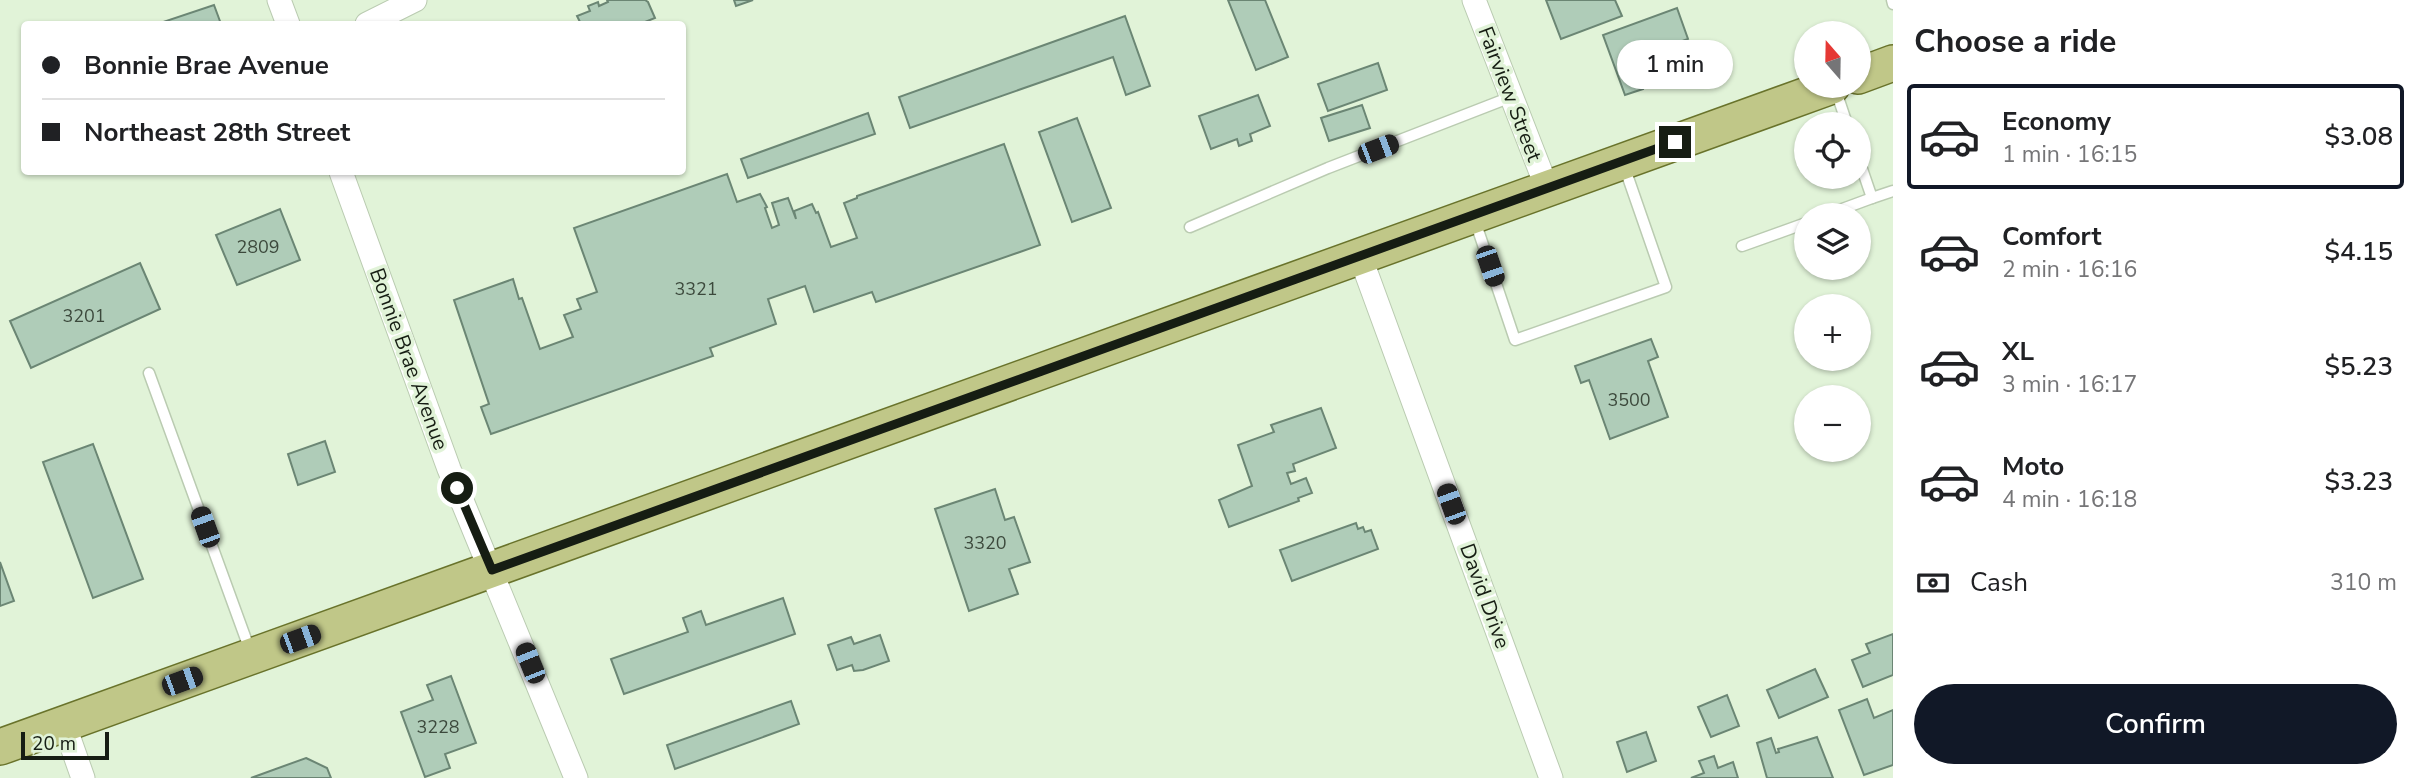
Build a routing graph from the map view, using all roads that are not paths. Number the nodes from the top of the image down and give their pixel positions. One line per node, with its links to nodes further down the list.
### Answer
1 (279, 0): 4 (street)
2 (415, 0): 5 (street)
3 (1474, 0): 8 (street, Fairview Street)
4 (287, 21)
5 (373, 21)
6 (1893, 63): 7 (main road)
7 (1871, 71)
8 (1511, 97): 12 (street, Fairview Street); 18 (lane)
9 (1799, 98): 10 (main road)
10 (1623, 161): 12 (main road); 17 (lane)
11 (342, 175): 23 (street, Bonnie Brae Avenue)
12 (1547, 188): 17 (main road)
13 (1869, 189): 15 (lane)
14 (1893, 191): 15 (lane)
15 (1872, 198): 16 (lane)
16 (1858, 203)
17 (1473, 215): 21 (main road)
18 (1190, 227)
19 (1794, 227): 20 (lane)
20 (1742, 246)
21 (1360, 256): 23 (main road); 29 (street, David Drive)
22 (149, 373): 24 (lane)
23 (492, 570): 24 (main road); 28 (street, Bonnie Brae Avenue)
24 (252, 656): 25 (main road)
25 (64, 724): 26 (main road); 27 (street)
26 (0, 747)
27 (83, 778)
28 (576, 778)
29 (1551, 778)

